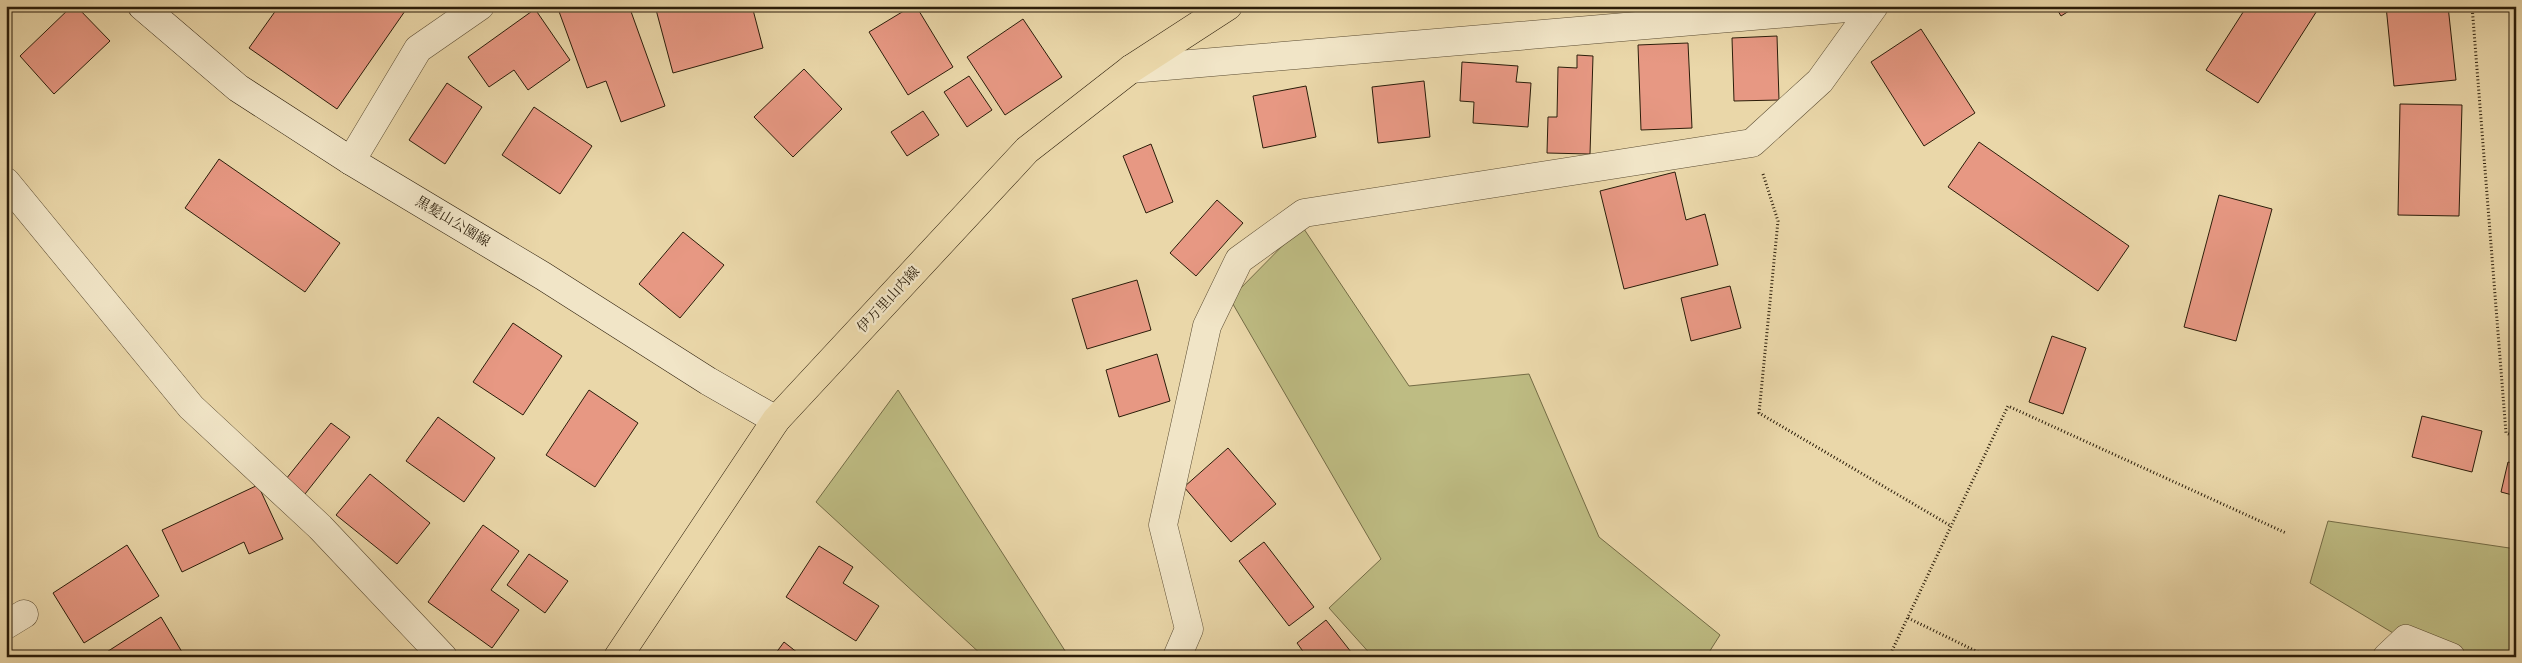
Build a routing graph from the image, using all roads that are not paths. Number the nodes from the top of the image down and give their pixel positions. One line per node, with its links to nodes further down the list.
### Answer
1 (142, 6): 6 (street, 黒髪山公園線)
2 (480, 6): 6 (street)
3 (1228, 6): 5 (main road, 伊万里山内線)
4 (1872, 6): 5 (street); 11 (street)
5 (1131, 70): 8 (main road, 伊万里山内線)
6 (351, 161): 8 (street, 黒髪山公園線)
7 (6, 182): 9 (street)
8 (776, 420): 10 (main road, 伊万里山内線)
9 (443, 657)
10 (618, 657)
11 (1177, 657)
12 (2387, 657): 13 (street)
13 (2452, 657)

